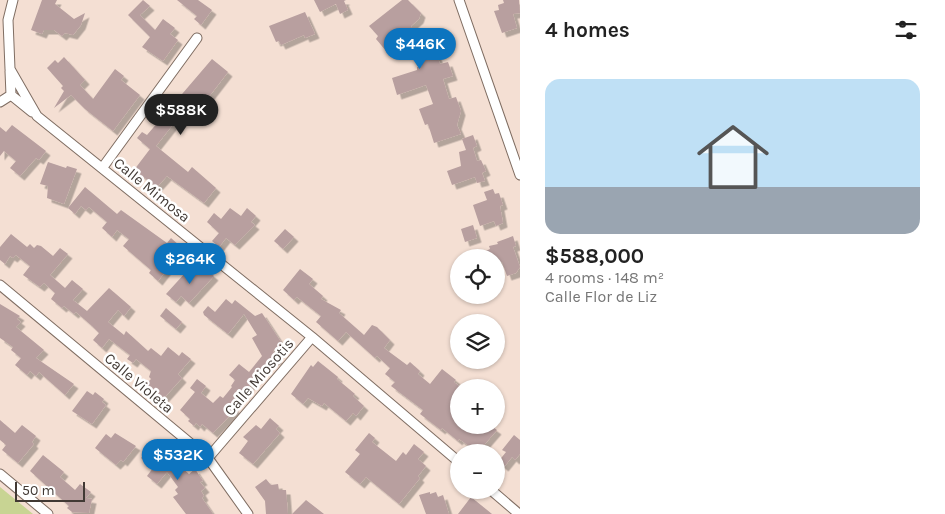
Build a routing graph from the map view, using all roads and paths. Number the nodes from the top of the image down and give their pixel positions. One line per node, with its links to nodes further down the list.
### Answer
1 (13, 0): 4 (street, Calle Mimosa)
2 (459, 0): 9 (street)
3 (197, 38): 8 (street)
4 (10, 69): 5 (street); 7 (street, Calle Mimosa)
5 (11, 96): 6 (street); 7 (street)
6 (0, 102)
7 (37, 116): 8 (street, Calle Mimosa)
8 (103, 167): 11 (street, Calle Mimosa)
9 (520, 175)
10 (0, 285): 13 (street, Calle Violeta)
11 (312, 337): 12 (street, Calle Mimosa); 13 (street, Calle Miosotis)
12 (450, 454)
13 (208, 458): 17 (street, Calle Violeta)
14 (0, 474): 16 (street)
15 (502, 499): 18 (street)
16 (47, 514)
17 (248, 514)
18 (519, 514)

